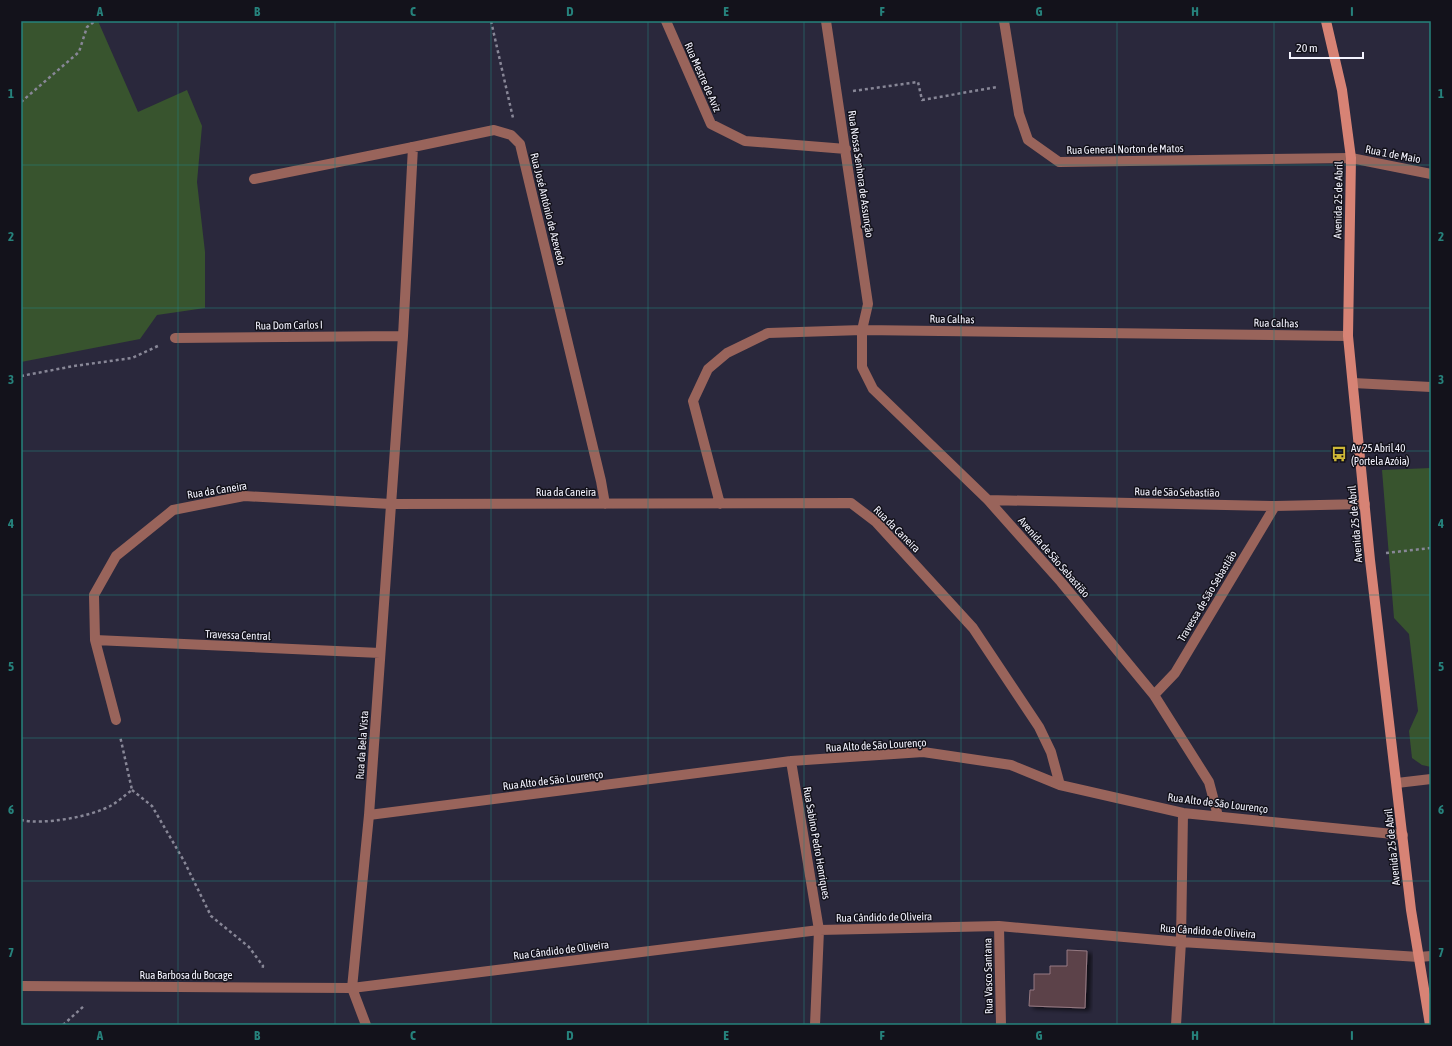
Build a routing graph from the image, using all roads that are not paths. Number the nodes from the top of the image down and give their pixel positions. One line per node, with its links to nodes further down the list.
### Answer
1 (666, 21): 6 (street, Rua Mestre de Aviz)
2 (826, 21): 6 (street, Rua Nossa Senhora de Assunção)
3 (1004, 21): 7 (street, Rua General Norton de Matos)
4 (1326, 21): 7 (street, Avenida 25 de Abril)
5 (413, 147): 9 (street); 11 (street); 18 (street, Rua José António de Azevedo)
6 (846, 149): 10 (street, Rua Nossa Senhora de Assunção)
7 (1351, 158): 8 (street, Rua 1 de Maio); 12 (street, Avenida 25 de Abril)
8 (1431, 174)
9 (254, 179)
10 (862, 330): 12 (street, Rua Calhas); 16 (street, Avenida de São Sebastião); 19 (street, Rua Calhas)
11 (403, 336): 13 (street, Rua Dom Carlos I); 17 (street)
12 (1348, 336): 14 (street, Avenida 25 de Abril)
13 (175, 338)
14 (1353, 383): 15 (street); 20 (street, Avenida 25 de Abril)
15 (1431, 387)
16 (988, 500): 21 (street, Rua de São Sebastião); 24 (street, Avenida de São Sebastião)
17 (391, 504): 18 (street, Rua da Caneira); 22 (street, Rua da Caneira); 23 (street, Rua da Bela Vista)
18 (605, 504): 19 (street, Rua da Caneira)
19 (720, 504): 29 (street, Rua da Caneira)
20 (1365, 504): 21 (street, Rua de São Sebastião); 28 (street, Avenida 25 de Abril)
21 (1275, 506): 24 (street, Travessa de São Sebastião)
22 (95, 640): 23 (street, Travessa Central); 25 (street, Rua da Caneira)
23 (380, 653): 31 (street, Rua da Bela Vista)
24 (1154, 695): 32 (street, Avenida de São Sebastião)
25 (116, 720)
26 (790, 761): 29 (street, Rua Alto de São Lourenço); 31 (street, Rua Alto de São Lourenço); 35 (street, Rua Sabino Pedro Henriques)
27 (1431, 779): 28 (street)
28 (1397, 783): 33 (street, Avenida 25 de Abril)
29 (1060, 785): 30 (street, Rua Alto de São Lourenço)
30 (1183, 813): 32 (street, Rua Alto de São Lourenço); 36 (street)
31 (369, 815): 40 (street, Rua da Bela Vista)
32 (1218, 816): 33 (street, Rua Alto de São Lourenço)
33 (1403, 835): 38 (street, Avenida 25 de Abril)
34 (999, 926): 35 (street, Rua Cândido de Oliveira); 36 (street, Rua Cândido de Oliveira); 43 (street, Rua Vasco Santana)
35 (819, 930): 40 (street, Rua Cândido de Oliveira); 42 (street, Rua Sabino Pedro Henriques)
36 (1181, 942): 38 (street, Rua Cândido de Oliveira); 44 (street)
37 (1431, 956): 38 (street, Rua Cândido de Oliveira)
38 (1419, 957): 45 (street, Avenida 25 de Abril)
39 (21, 986): 40 (street, Rua Barbosa du Bocage)
40 (352, 988): 41 (street)
41 (366, 1025)
42 (815, 1025)
43 (1001, 1025)
44 (1176, 1025)
45 (1430, 1025)

